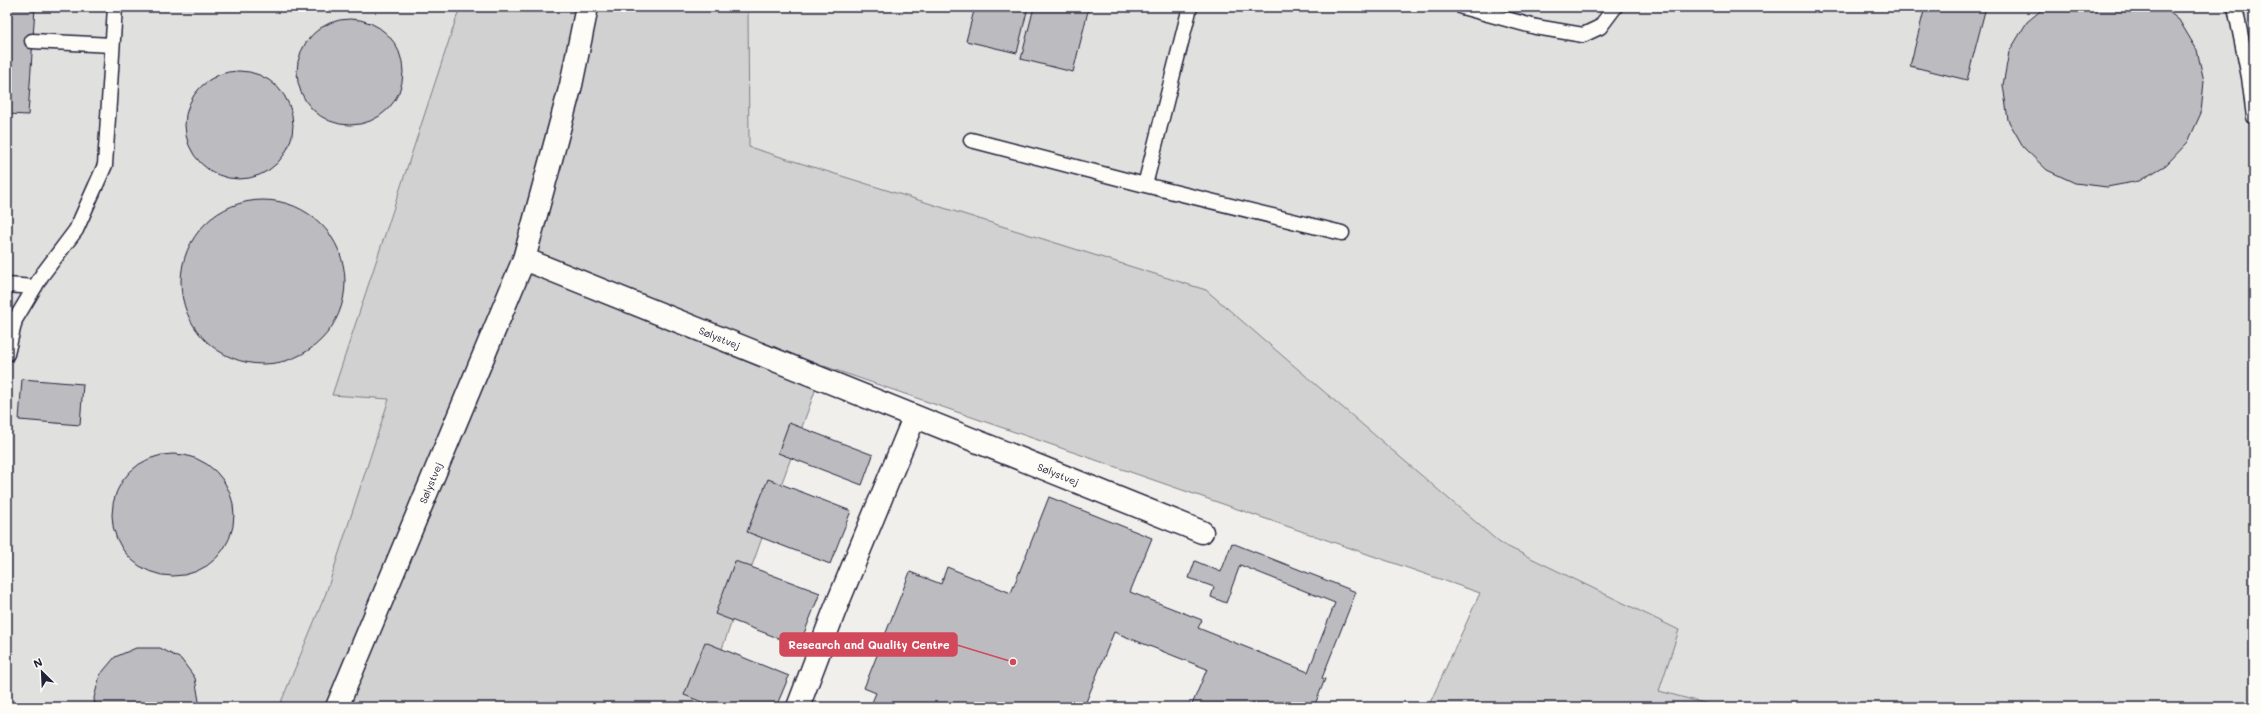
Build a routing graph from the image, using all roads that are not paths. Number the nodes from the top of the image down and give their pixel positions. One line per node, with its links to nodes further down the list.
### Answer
1 (115, 7): 8 (lane)
2 (587, 7): 13 (street, Sølystvej)
3 (1190, 7): 11 (lane)
4 (1462, 7): 5 (lane)
5 (1615, 7)
6 (2234, 7): 9 (lane)
7 (32, 41): 8 (lane)
8 (112, 45): 15 (lane)
9 (2254, 117)
10 (971, 140): 11 (lane)
11 (1145, 185): 12 (lane)
12 (1342, 234)
13 (524, 259): 17 (street, Sølystvej); 19 (street, Sølystvej)
14 (7, 284): 15 (lane)
15 (35, 287): 16 (lane)
16 (7, 354)
17 (914, 418): 18 (street, Sølystvej); 20 (street)
18 (1202, 532)
19 (337, 707)
20 (798, 707)

